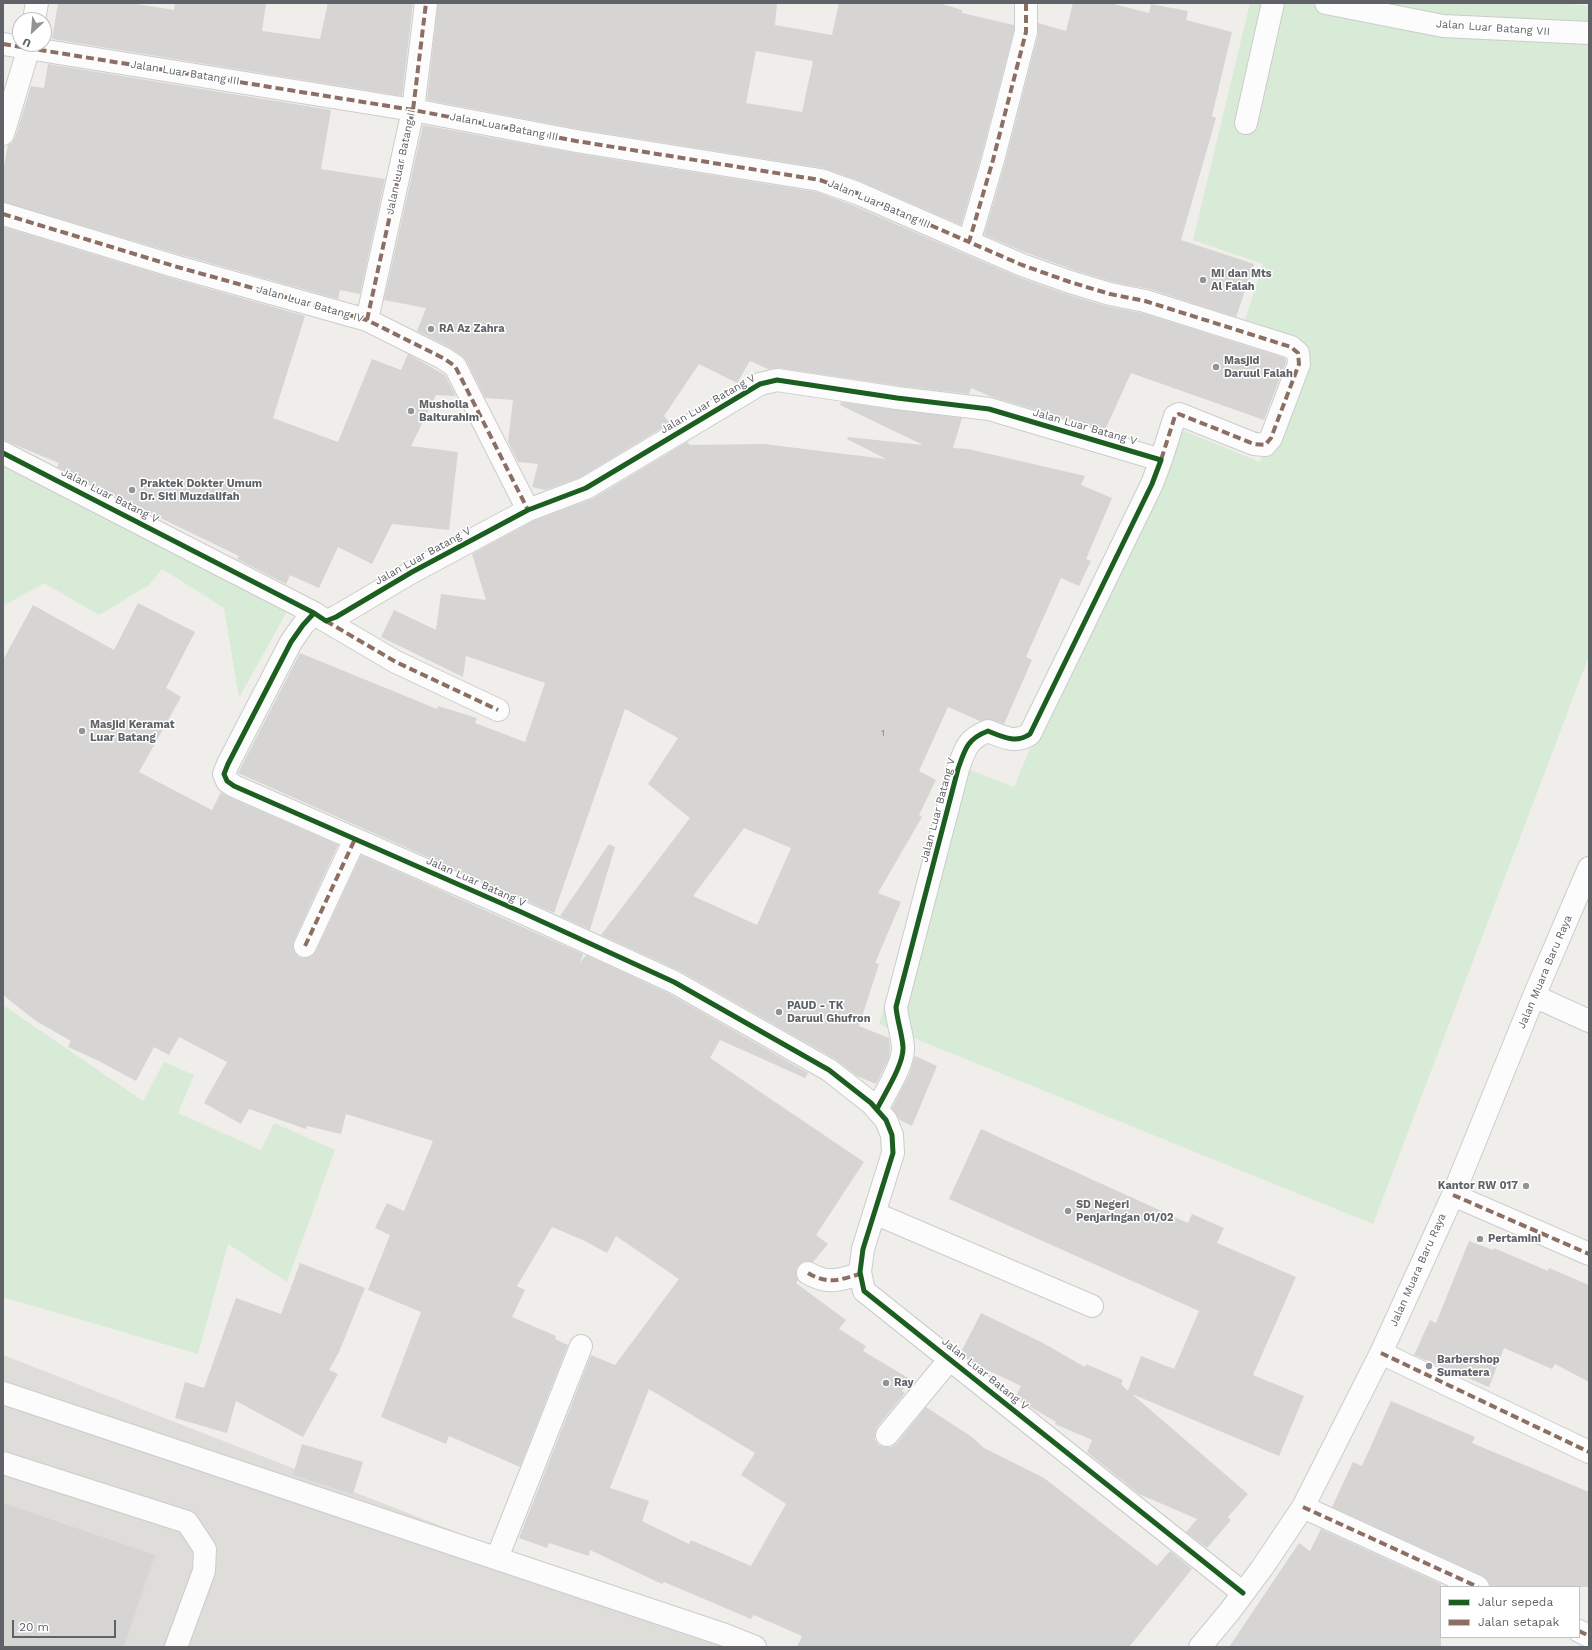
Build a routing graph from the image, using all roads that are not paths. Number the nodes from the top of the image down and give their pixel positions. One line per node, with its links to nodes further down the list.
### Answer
1 (426, 3): 8 (street, Jalan Luar Batang II)
2 (1026, 3): 12 (street)
3 (1273, 3): 9 (street)
4 (1326, 3): 5 (street, Jalan Luar Batang VII)
5 (1589, 33)
6 (52, 50): 8 (street, Jalan Luar Batang III)
7 (27, 52): 10 (street)
8 (413, 110): 12 (street, Jalan Luar Batang III); 13 (street, Jalan Luar Batang II)
9 (1246, 123)
10 (3, 134)
11 (3, 214): 13 (street, Jalan Luar Batang IV)
12 (969, 242): 15 (street, Jalan Luar Batang III)
13 (367, 320): 16 (street, Jalan Luar Batang IV)
14 (3, 453): 17 (street, Jalan Luar Batang V)
15 (1161, 460): 16 (street, Jalan Luar Batang V); 25 (street, Jalan Luar Batang V)
16 (528, 510): 17 (street, Jalan Luar Batang V)
17 (320, 617): 18 (street); 19 (street, Jalan Luar Batang V)
18 (498, 710)
19 (355, 839): 22 (street); 25 (street, Jalan Luar Batang V)
20 (1589, 868): 21 (street, Jalan Muara Baru Raya)
21 (1583, 896): 23 (street, Jalan Muara Baru Raya)
22 (305, 946)
23 (1534, 996): 24 (street); 26 (street, Jalan Muara Baru Raya)
24 (1589, 1021)
25 (877, 1109): 27 (street, Jalan Luar Batang V)
26 (1453, 1195): 28 (street); 33 (street, Jalan Muara Baru Raya)
27 (874, 1213): 30 (street, Jalan Luar Batang V); 31 (street)
28 (1589, 1254)
29 (808, 1273): 30 (street)
30 (860, 1274): 34 (street, Jalan Luar Batang V)
31 (1092, 1306)
32 (581, 1346): 40 (street)
33 (1381, 1353): 37 (street); 39 (street, Jalan Muara Baru Raya)
34 (950, 1359): 36 (street); 42 (street, Jalan Luar Batang V)
35 (3, 1393): 40 (street)
36 (887, 1435)
37 (1589, 1452)
38 (3, 1464): 45 (street)
39 (1303, 1507): 41 (street); 42 (street, Jalan Muara Baru Raya)
40 (498, 1558): 46 (street)
41 (1476, 1586)
42 (1243, 1593): 47 (street, Jalan Muara Baru Raya)
43 (1580, 1632): 44 (street)
44 (1589, 1636)
45 (176, 1647)
46 (755, 1647)
47 (1200, 1647)

